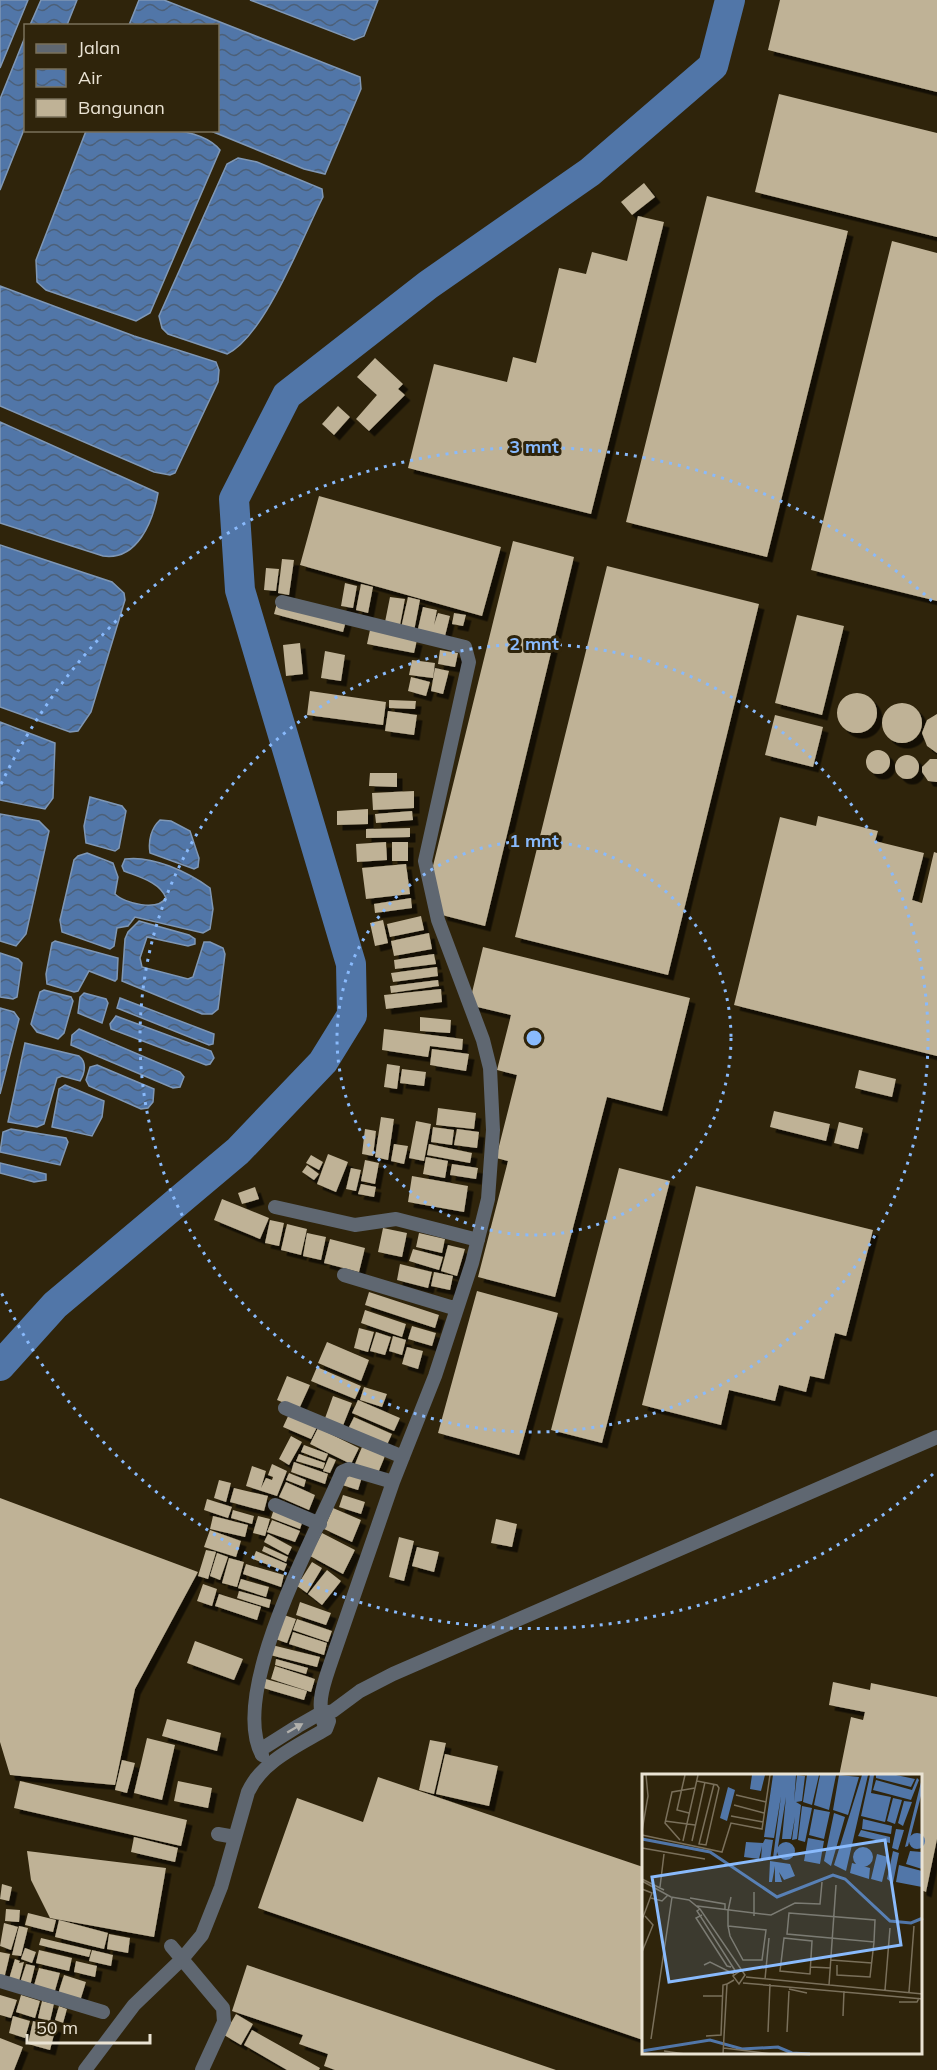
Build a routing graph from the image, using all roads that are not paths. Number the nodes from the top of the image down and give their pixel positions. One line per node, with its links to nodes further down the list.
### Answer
1 (282, 602): 3 (street)
2 (275, 1207): 3 (street)
3 (478, 1240): 5 (street)
4 (344, 1275): 5 (street)
5 (457, 1309): 8 (street)
6 (285, 1408): 8 (street)
7 (937, 1437): 12 (street)
8 (404, 1457): 9 (street)
9 (393, 1482): 11 (street); 12 (street)
10 (275, 1505): 11 (street)
11 (320, 1524): 13 (street)
12 (326, 1712): 13 (street, one-way to 12); 14 (street)
13 (260, 1750): 14 (street)
14 (268, 1767): 16 (street)
15 (218, 1834): 16 (street)
16 (235, 1837): 18 (street)
17 (171, 1946): 18 (street)
18 (182, 1959): 21 (street); 22 (street)
19 (0, 1981): 20 (street)
20 (103, 2012)
21 (85, 2070)
22 (202, 2070)

